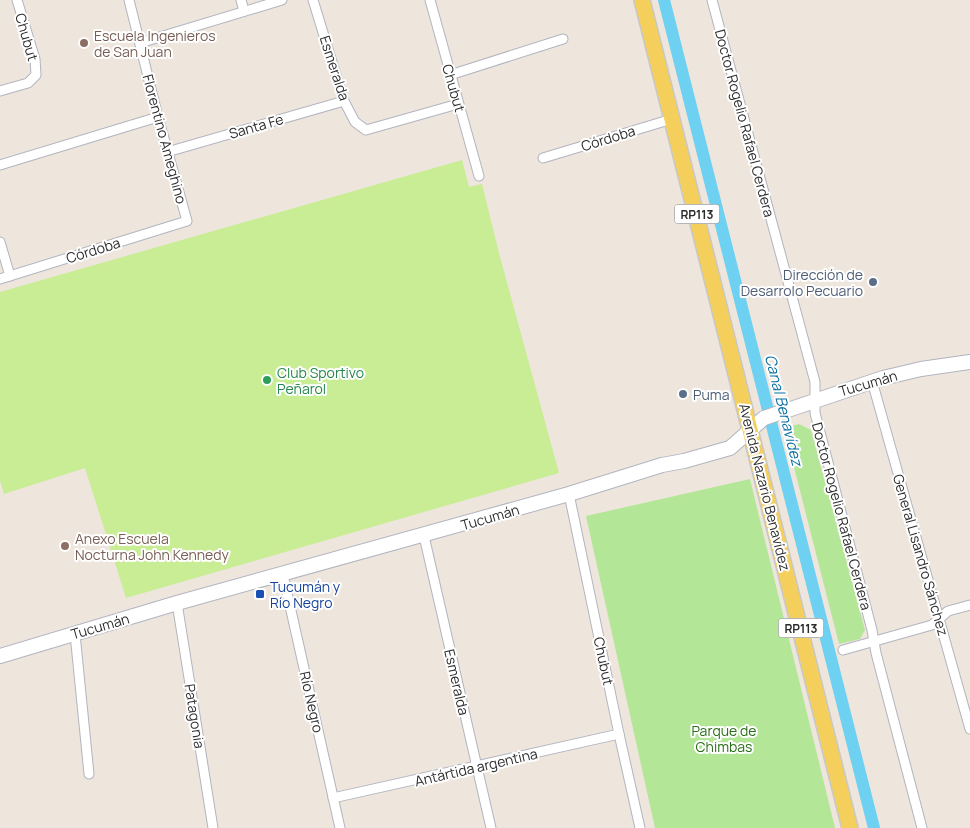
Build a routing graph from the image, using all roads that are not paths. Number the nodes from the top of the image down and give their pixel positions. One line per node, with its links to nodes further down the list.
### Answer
1 (17, 0): 13 (street, Chubut)
2 (129, 0): 11 (street, Florentino Ameghino)
3 (241, 0): 9 (street)
4 (282, 0): 9 (street)
5 (313, 0): 14 (street, Esmeralda)
6 (430, 0): 12 (street, Chubut)
7 (642, 0): 17 (main road, Avenida Nazario Benavídez / RP113)
8 (712, 0): 28 (street, Doctor Rogelio Rafael Cerdera)
9 (244, 11): 11 (street)
10 (563, 39): 12 (street)
11 (140, 43): 16 (street, Florentino Ameghino)
12 (450, 75): 15 (street, Chubut)
13 (0, 91)
14 (344, 101): 15 (street, Esmeralda); 18 (street, Santa Fe)
15 (458, 104): 21 (street, Chubut)
16 (158, 117): 18 (street, Florentino Ameghino); 20 (street)
17 (672, 119): 19 (street, Córdoba); 29 (main road, Avenida Nazario Benavídez / RP113)
18 (168, 152): 22 (street, Florentino Ameghino)
19 (543, 158)
20 (0, 165)
21 (479, 176)
22 (187, 221): 24 (street, Córdoba)
23 (0, 242): 24 (street)
24 (10, 276): 25 (street, Córdoba)
25 (0, 279)
26 (970, 362): 27 (main road, Tucumán)
27 (872, 381): 28 (main road, Tucumán); 35 (street, General Lisandro Sánchez)
28 (815, 400): 29 (main road, Tucumán); 37 (street, Doctor Rogelio Rafael Cerdera)
29 (751, 429): 30 (main road, Tucumán); 49 (main road, Avenida Nazario Benavídez / RP113)
30 (569, 494): 31 (main road, Tucumán); 41 (street, Chubut)
31 (424, 536): 32 (main road, Tucumán); 42 (street, Esmeralda)
32 (283, 575): 33 (main road, Tucumán); 44 (street, Río Negro)
33 (177, 604): 36 (main road, Tucumán); 45 (street, Patagonia)
34 (970, 605): 35 (street)
35 (939, 619): 37 (street); 40 (street, General Lisandro Sánchez)
36 (75, 634): 39 (main road, Tucumán); 43 (street)
37 (874, 641): 38 (street); 50 (street, Doctor Rogelio Rafael Cerdera)
38 (843, 650)
39 (0, 656)
40 (970, 729)
41 (619, 734): 42 (street, Antártida argentina); 48 (street, Chubut)
42 (477, 767): 44 (street, Antártida argentina); 47 (street, Esmeralda)
43 (89, 774)
44 (333, 798): 46 (street, Río Negro)
45 (213, 828)
46 (340, 828)
47 (491, 828)
48 (640, 828)
49 (850, 828)
50 (922, 828)

